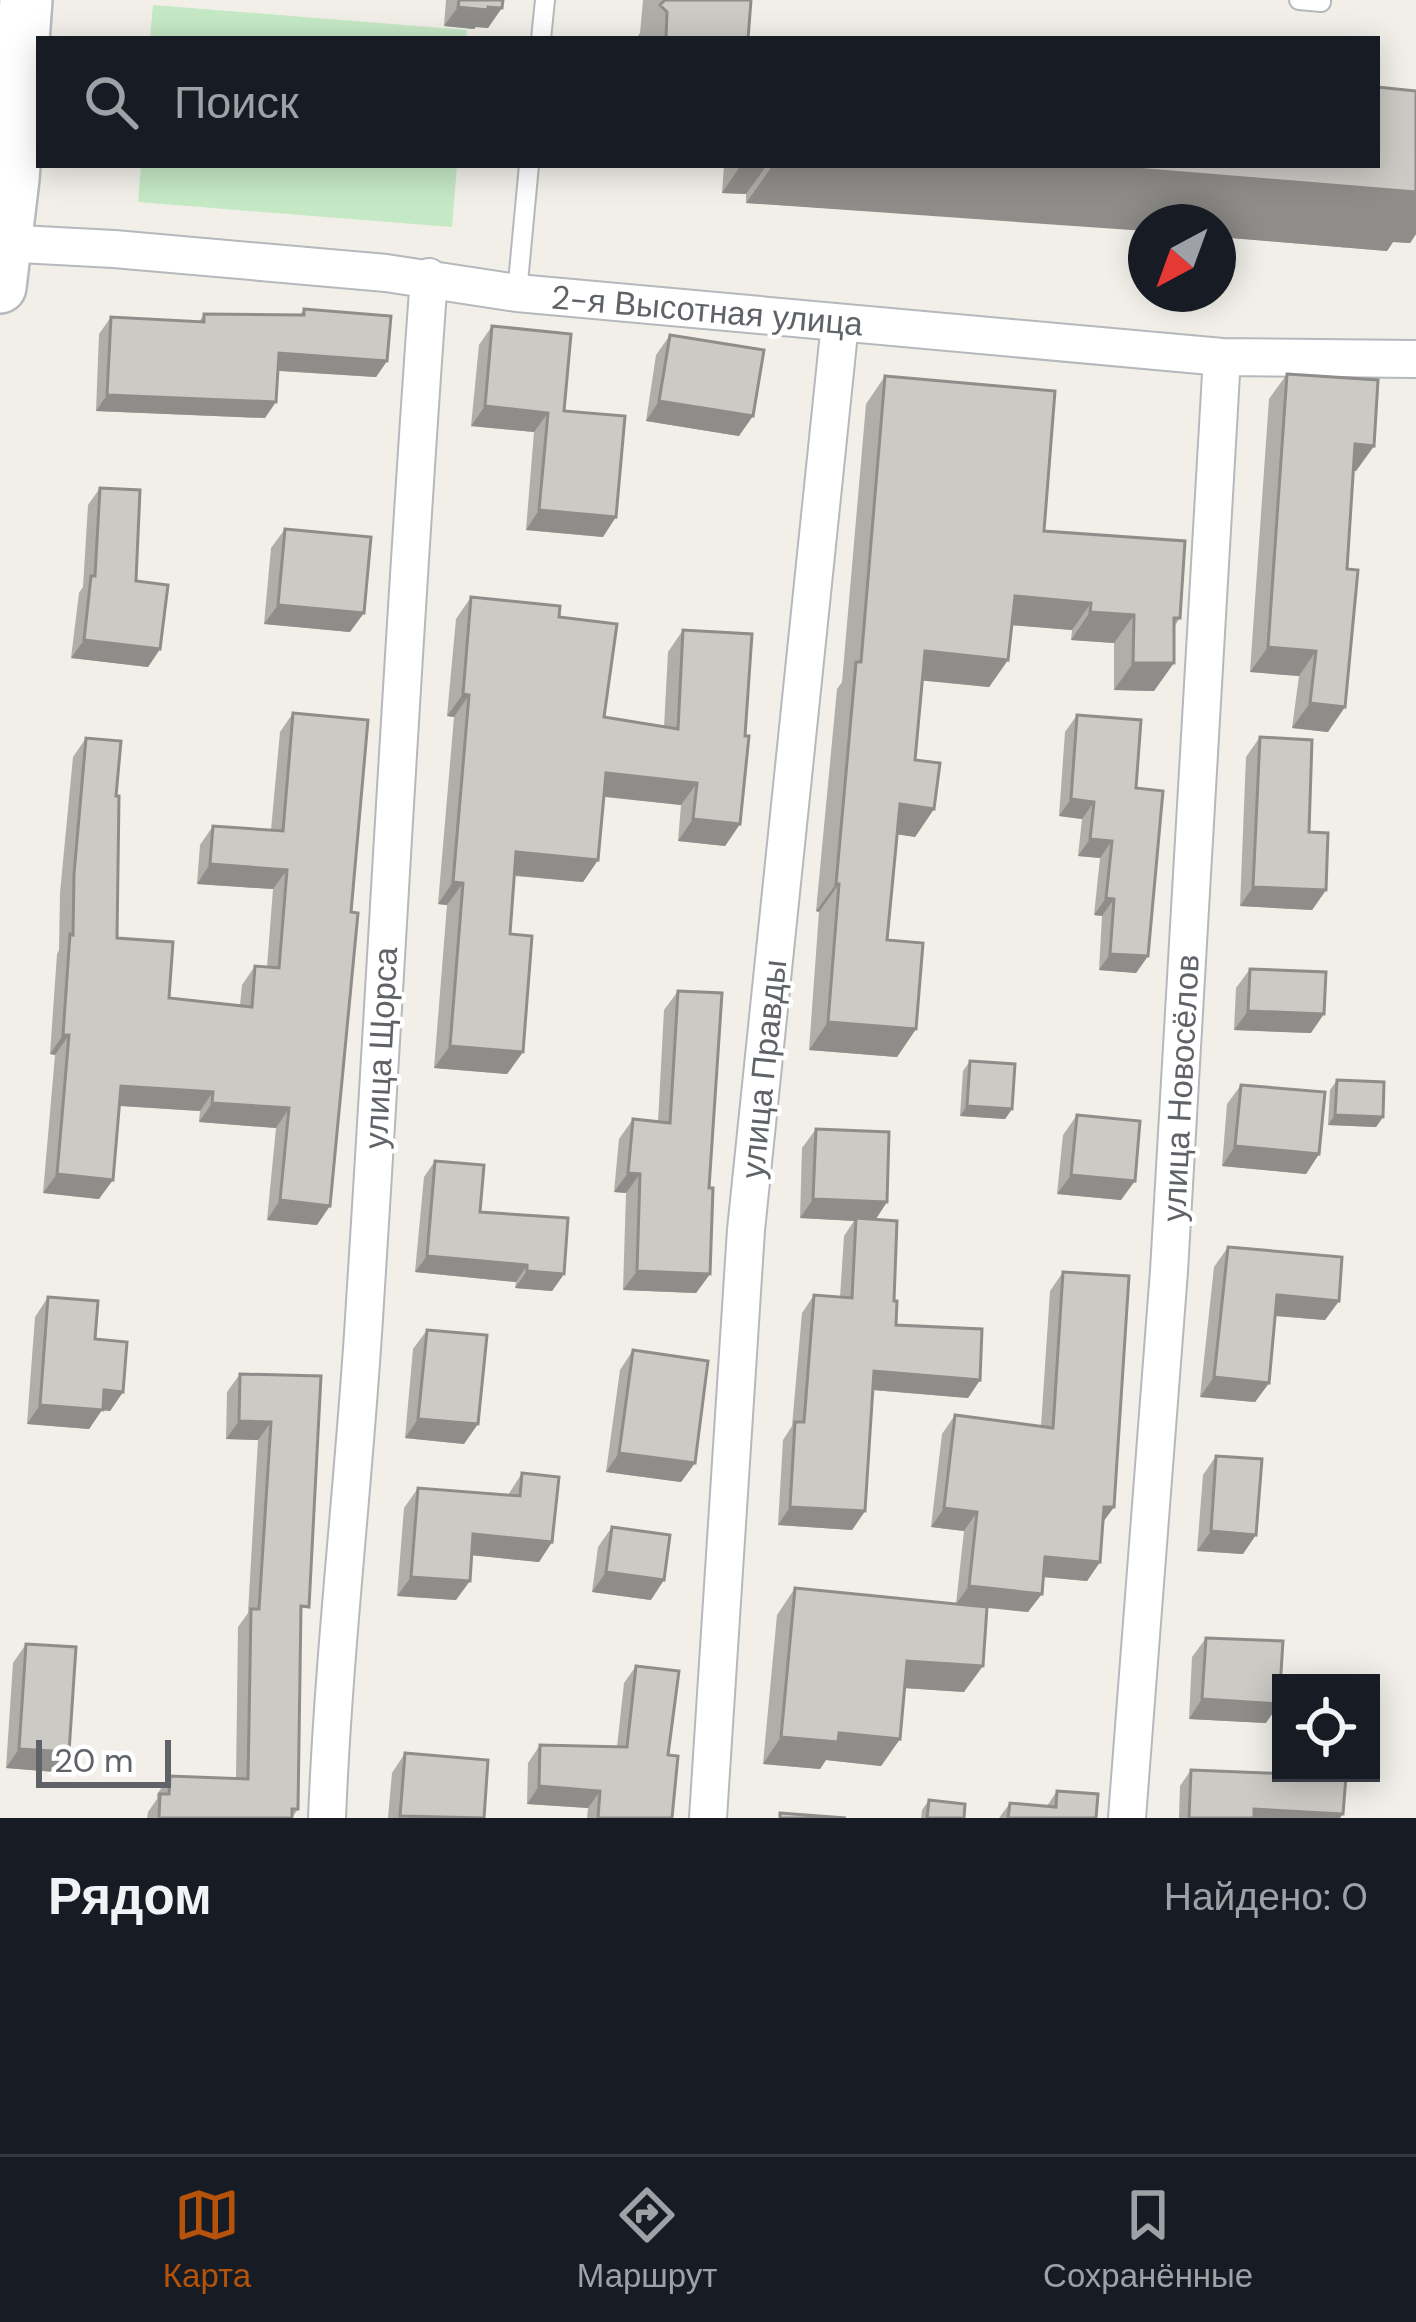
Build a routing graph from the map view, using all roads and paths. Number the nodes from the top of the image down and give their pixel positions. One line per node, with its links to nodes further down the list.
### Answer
1 (26, 0): 7 (main road)
2 (545, 0): 5 (lane)
3 (1299, 0): 4 (lane)
4 (1321, 0)
5 (542, 36)
6 (529, 168): 9 (lane)
7 (2, 258): 8 (street, 2-я Высотная улица)
8 (429, 277): 9 (street, 2-я Высотная улица); 13 (street, улица Щорса)
9 (517, 293): 10 (street, 2-я Высотная улица)
10 (841, 323): 11 (street, 2-я Высотная улица); 14 (street, улица Правды)
11 (1222, 358): 12 (street, 2-я Высотная улица); 15 (street, улица Новосёлов)
12 (1416, 359)
13 (327, 1818)
14 (708, 1818)
15 (1127, 1818)

